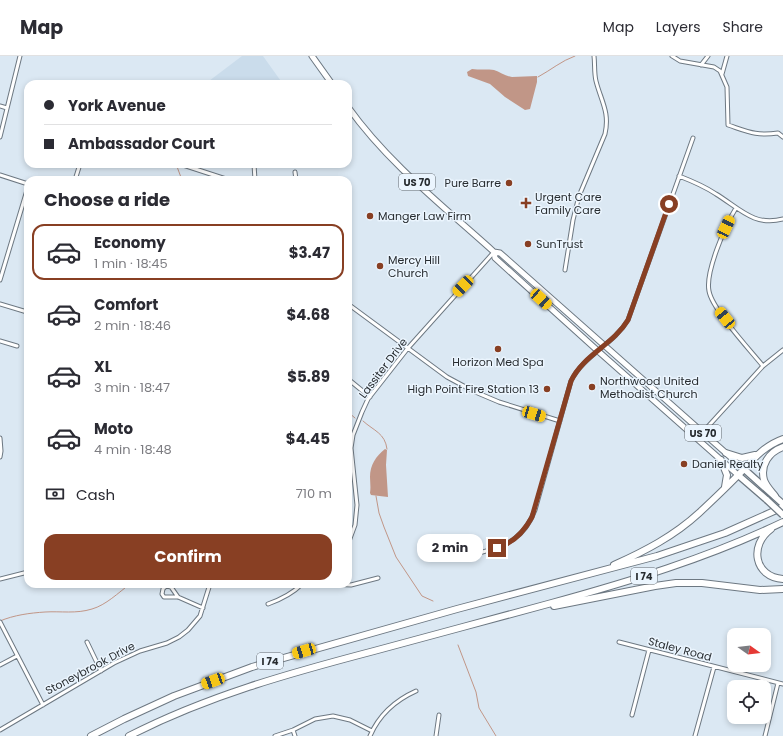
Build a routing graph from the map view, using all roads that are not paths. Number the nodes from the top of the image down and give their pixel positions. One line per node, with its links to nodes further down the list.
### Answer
1 (20, 56): 11 (street)
2 (312, 56): 9 (main road)
3 (594, 56): 27 (street)
4 (672, 56): 7 (street)
5 (708, 56): 7 (street)
6 (727, 56): 8 (street)
7 (701, 65): 8 (street)
8 (722, 74): 14 (street)
9 (329, 80)
10 (0, 106): 11 (street)
11 (7, 108): 13 (street)
12 (352, 112): 26 (main road, US 70)
13 (0, 137)
14 (783, 137)
15 (693, 138): 21 (street)
16 (192, 168): 19 (street)
17 (295, 172): 20 (street)
18 (0, 175): 22 (street)
19 (217, 176)
20 (296, 176)
21 (679, 176): 24 (street); 34 (street)
22 (24, 183)
23 (24, 200): 28 (street)
24 (736, 208): 25 (street); 38 (street)
25 (783, 219)
26 (494, 252): 34 (main road, US 70); 35 (street, Lassiter Drive); 37 (main road, US 70)
27 (565, 270)
28 (0, 280)
29 (0, 304): 31 (street)
30 (352, 307): 35 (street)
31 (24, 311)
32 (0, 341): 33 (street)
33 (17, 346)
34 (604, 346): 37 (street); 42 (main road, US 70)
35 (408, 348): 40 (street, Lassiter Drive); 41 (street)
36 (783, 350): 38 (street)
37 (598, 351): 41 (street); 50 (main road, US 70)
38 (763, 366): 42 (street)
39 (352, 382): 40 (street)
40 (370, 397): 45 (street, Lassiter Drive)
41 (560, 421): 60 (street)
42 (703, 432): 47 (main road, US 70)
43 (0, 438): 49 (street)
44 (783, 439): 48 (highway)
45 (352, 441)
46 (783, 447): 55 (highway)
47 (726, 453): 48 (highway); 52 (main road, US 70)
48 (759, 453): 52 (highway)
49 (0, 457)
50 (721, 460): 53 (main road, US 70); 54 (highway)
51 (352, 464): 59 (street, Lassiter Drive)
52 (744, 469): 53 (highway); 55 (highway, US 70)
53 (738, 475): 54 (highway); 57 (highway, US 70, bridge)
54 (724, 488): 61 (highway)
55 (775, 496): 56 (highway, US 70)
56 (783, 505): 61 (highway, I 74)
57 (783, 515)
58 (782, 522): 64 (highway); 75 (highway, I 74)
59 (352, 533)
60 (446, 558)
61 (600, 571): 93 (highway, I 74)
62 (24, 573): 65 (street)
63 (378, 578): 66 (street)
64 (783, 579)
65 (0, 580)
66 (352, 585)
67 (164, 588): 72 (street)
68 (172, 588): 72 (street)
69 (209, 588): 74 (street, Stoneybrook Drive)
70 (298, 588): 73 (street)
71 (783, 589): 75 (highway)
72 (178, 597): 74 (street)
73 (268, 604)
74 (203, 608): 83 (street, Stoneybrook Drive)
75 (503, 616): 94 (highway, I 74)
76 (0, 622): 80 (street)
77 (87, 642): 83 (street)
78 (619, 642): 79 (street, Staley Road)
79 (649, 650): 82 (street, Staley Road); 89 (street)
80 (17, 656): 81 (street); 87 (street)
81 (0, 665)
82 (714, 667): 84 (street, Staley Road); 99 (street)
83 (101, 671): 87 (street, Stoneybrook Drive)
84 (778, 683): 85 (street, Staley Road); 100 (street)
85 (783, 684)
86 (416, 691): 92 (street)
87 (43, 705): 90 (street, Stoneybrook Drive)
88 (439, 715): 98 (street)
89 (632, 715)
90 (0, 730)
91 (293, 730): 92 (street); 95 (street); 96 (street)
92 (372, 731): 97 (street)
93 (91, 736)
94 (129, 736)
95 (275, 736)
96 (295, 736)
97 (370, 736)
98 (436, 736)
99 (695, 736)
100 (765, 736)

